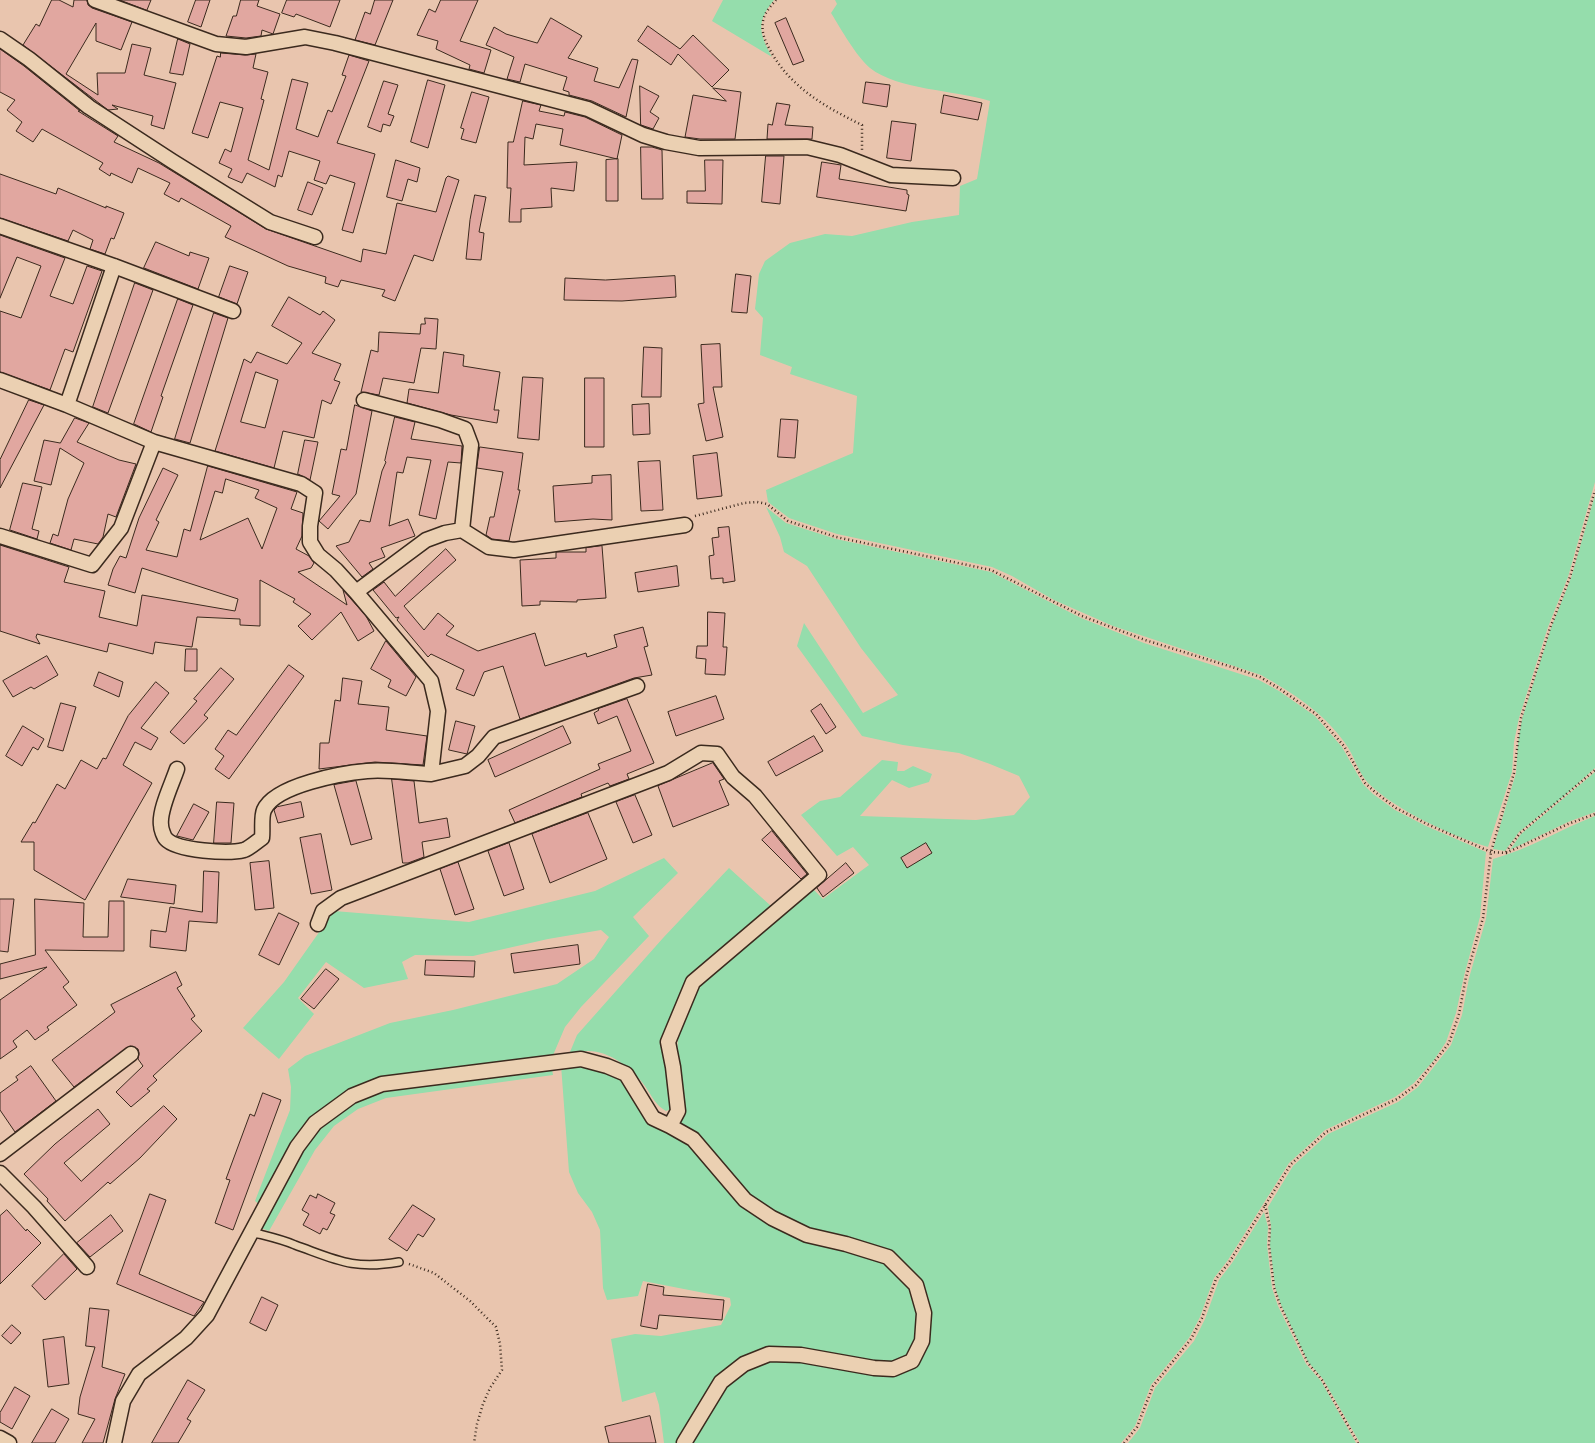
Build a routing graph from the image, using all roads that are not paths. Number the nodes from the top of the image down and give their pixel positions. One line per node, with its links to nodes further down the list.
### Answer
1 (96, 0): 3 (street)
2 (0, 40): 5 (street)
3 (953, 178)
4 (0, 226): 6 (street)
5 (315, 237)
6 (114, 266): 7 (street); 10 (street)
7 (233, 311)
8 (0, 380): 10 (street)
9 (364, 400): 13 (street)
10 (67, 405): 11 (street)
11 (154, 442): 14 (street); 15 (street)
12 (685, 525): 13 (street)
13 (462, 530): 15 (street)
14 (0, 536)
15 (356, 592): 18 (street)
16 (637, 686): 18 (street)
17 (177, 769): 18 (street)
18 (431, 774)
19 (318, 924): 21 (street)
20 (131, 1054): 22 (street)
21 (670, 1126): 24 (street); 30 (street)
22 (0, 1154)
23 (0, 1173): 26 (street)
24 (251, 1232): 25 (lane); 29 (street)
25 (399, 1262)
26 (87, 1267)
27 (0, 1438): 28 (street)
28 (9, 1443)
29 (114, 1443)
30 (684, 1443)

